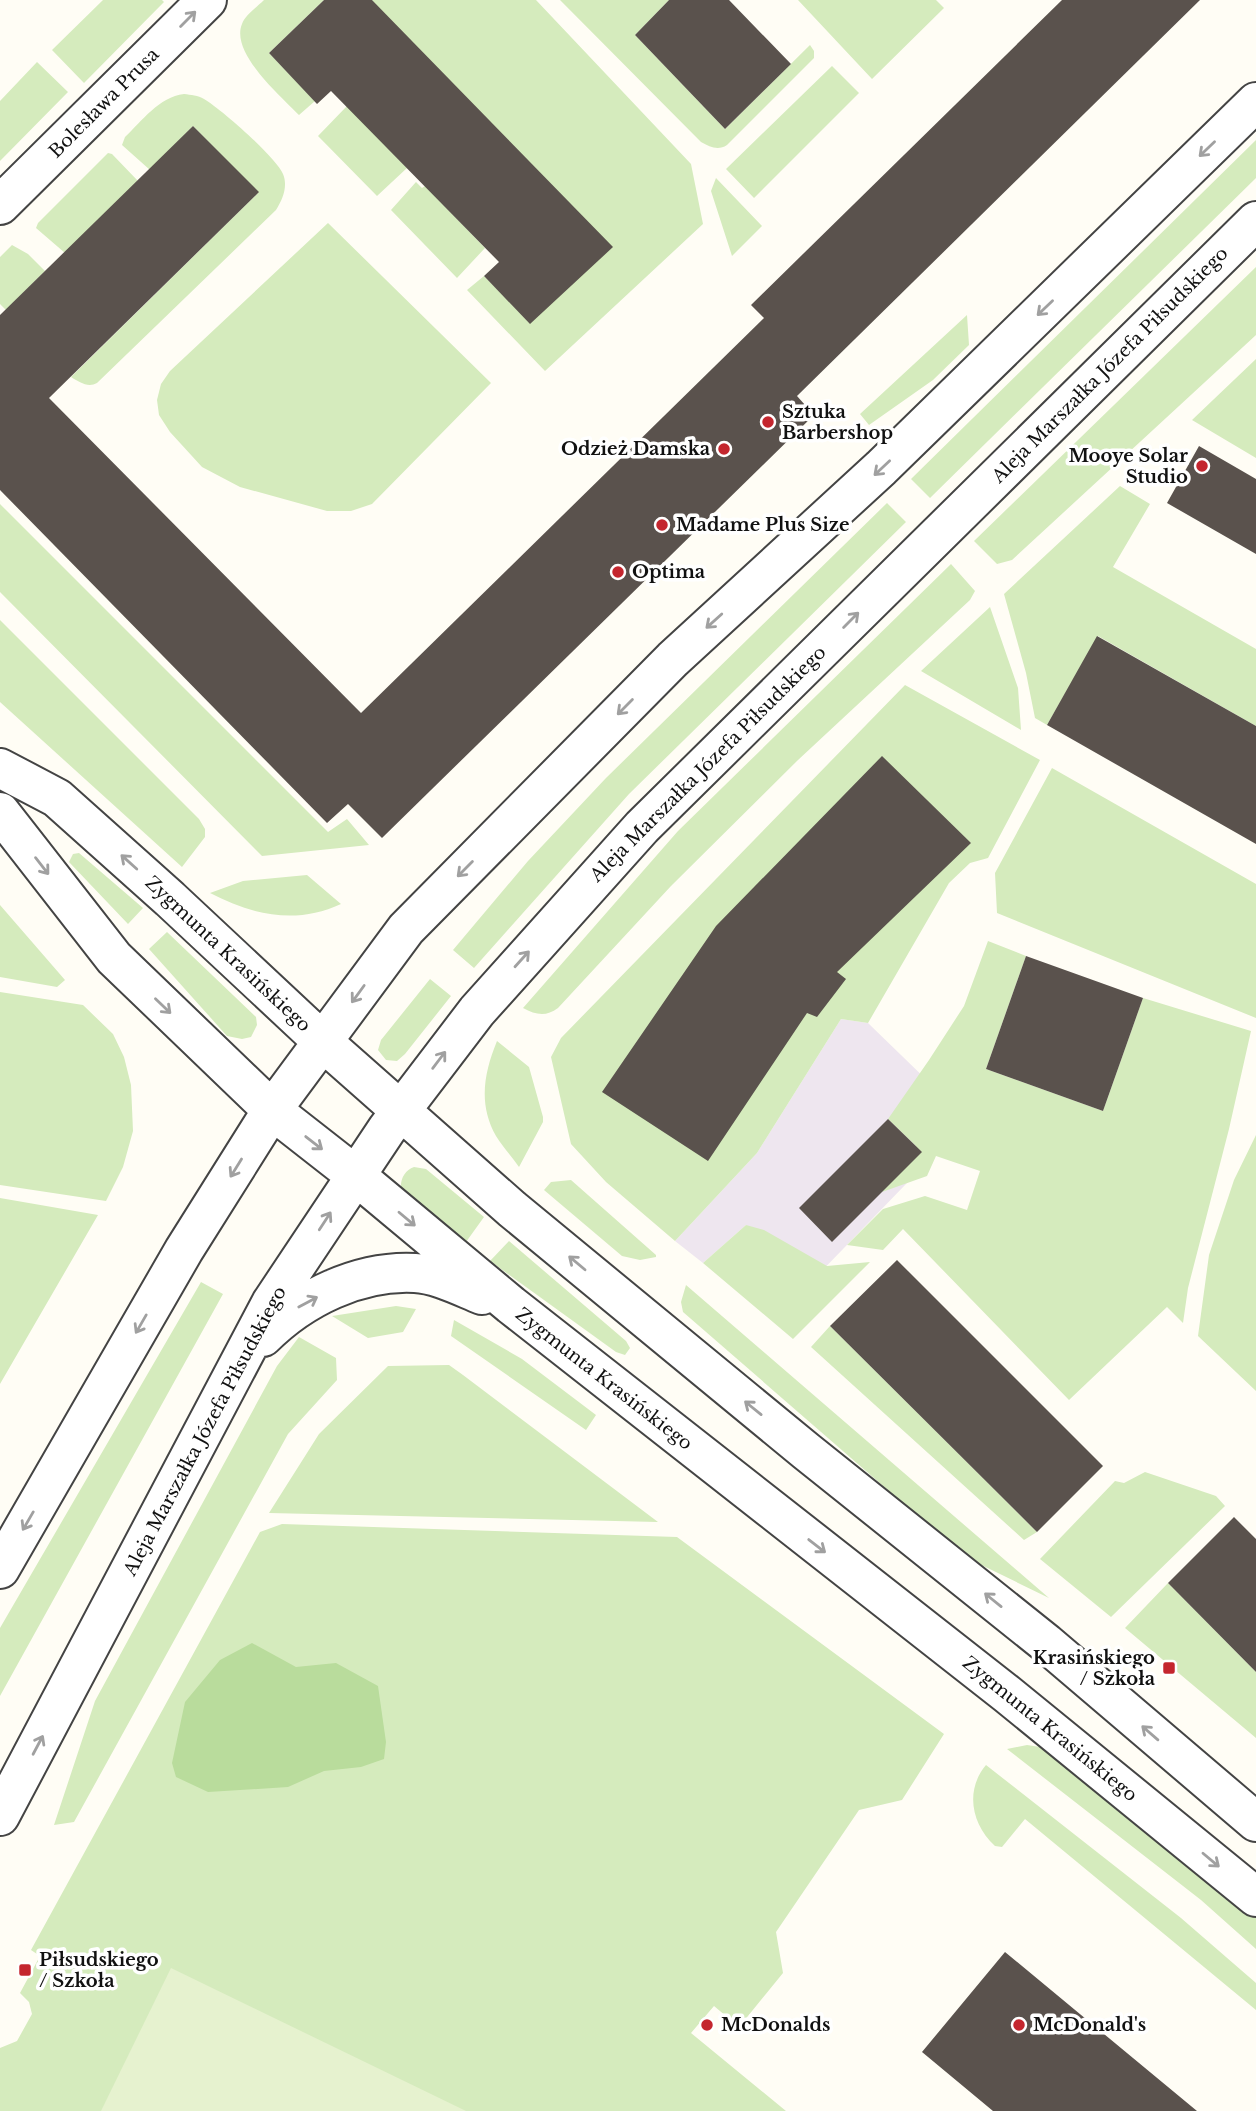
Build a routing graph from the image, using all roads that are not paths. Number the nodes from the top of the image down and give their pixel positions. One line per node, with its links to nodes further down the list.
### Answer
1 (207, 0): 3 (street, Bolesława Prusa, one-way to 1)
2 (1256, 102): 7 (street, one-way to 7)
3 (0, 205)
4 (1256, 221): 9 (street, Aleja Marszałka Józefa Piłsudskiego, one-way to 4)
5 (0, 768): 7 (street, Zygmunta Krasińskiego, one-way to 5)
6 (0, 812): 8 (street, Zygmunta Krasińskiego, one-way to 8)
7 (323, 1042): 8 (street); 9 (street, Zygmunta Krasińskiego)
8 (272, 1110): 10 (street, Zygmunta Krasińskiego, one-way to 10); 13 (street, one-way to 13)
9 (401, 1110): 10 (street, Aleja Marszałka Józefa Piłsudskiego); 15 (street, Zygmunta Krasińskiego, one-way to 9)
10 (355, 1175): 11 (street, Zygmunta Krasińskiego, one-way to 11); 12 (street, Aleja Marszałka Józefa Piłsudskiego, one-way to 10)
11 (510, 1305): 12 (street, one-way to 11); 16 (street, Zygmunta Krasińskiego, one-way to 16)
12 (239, 1363): 14 (street, Aleja Marszałka Józefa Piłsudskiego, one-way to 12)
13 (0, 1569)
14 (0, 1816)
15 (1256, 1822)
16 (1256, 1896)

